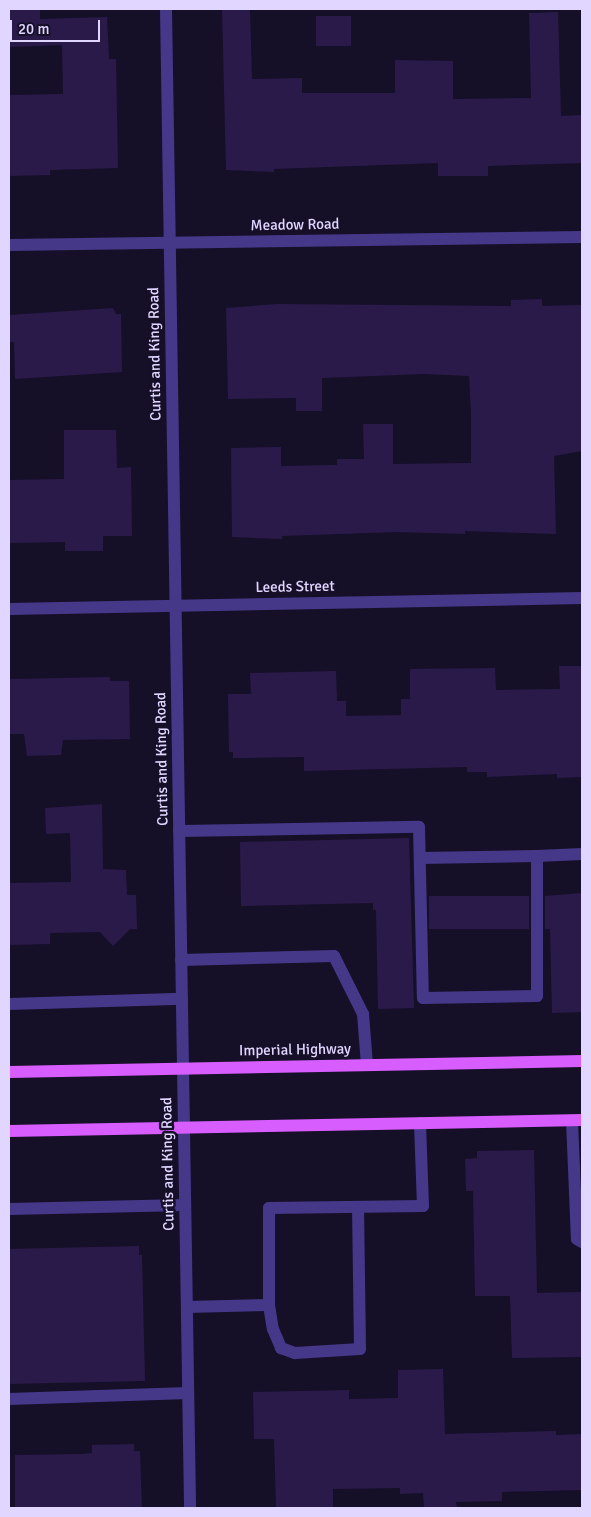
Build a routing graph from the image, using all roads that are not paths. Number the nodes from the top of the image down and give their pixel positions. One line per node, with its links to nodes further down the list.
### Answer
1 (166, 9): 3 (street, Curtis and King Road)
2 (582, 237): 3 (street, Meadow Road)
3 (170, 243): 4 (street, Meadow Road); 6 (street, Curtis and King Road)
4 (9, 245)
5 (582, 598): 6 (street, Leeds Street)
6 (176, 606): 7 (street, Leeds Street); 8 (street, Curtis and King Road)
7 (9, 609)
8 (179, 831): 11 (street); 12 (street, Curtis and King Road)
9 (582, 854): 10 (street)
10 (537, 856): 11 (street); 11 (street)
11 (420, 858)
12 (181, 960): 13 (street, Curtis and King Road); 16 (street)
13 (182, 1000): 14 (street); 17 (street, Curtis and King Road)
14 (9, 1004)
15 (582, 1061): 16 (main road, Imperial Highway)
16 (367, 1065): 17 (main road, Imperial Highway)
17 (183, 1068): 18 (main road, Imperial Highway); 21 (street, Curtis and King Road)
18 (9, 1072)
19 (577, 1121): 20 (main road); 26 (street)
20 (420, 1123): 21 (main road); 24 (street)
21 (184, 1128): 22 (main road); 23 (street, Curtis and King Road)
22 (9, 1131)
23 (185, 1205): 25 (street); 28 (street, Curtis and King Road)
24 (358, 1207): 27 (street); 27 (street)
25 (9, 1208)
26 (582, 1242)
27 (269, 1306): 28 (street)
28 (187, 1307): 29 (street, Curtis and King Road)
29 (188, 1393): 30 (street); 31 (street, Curtis and King Road)
30 (9, 1399)
31 (190, 1508)

